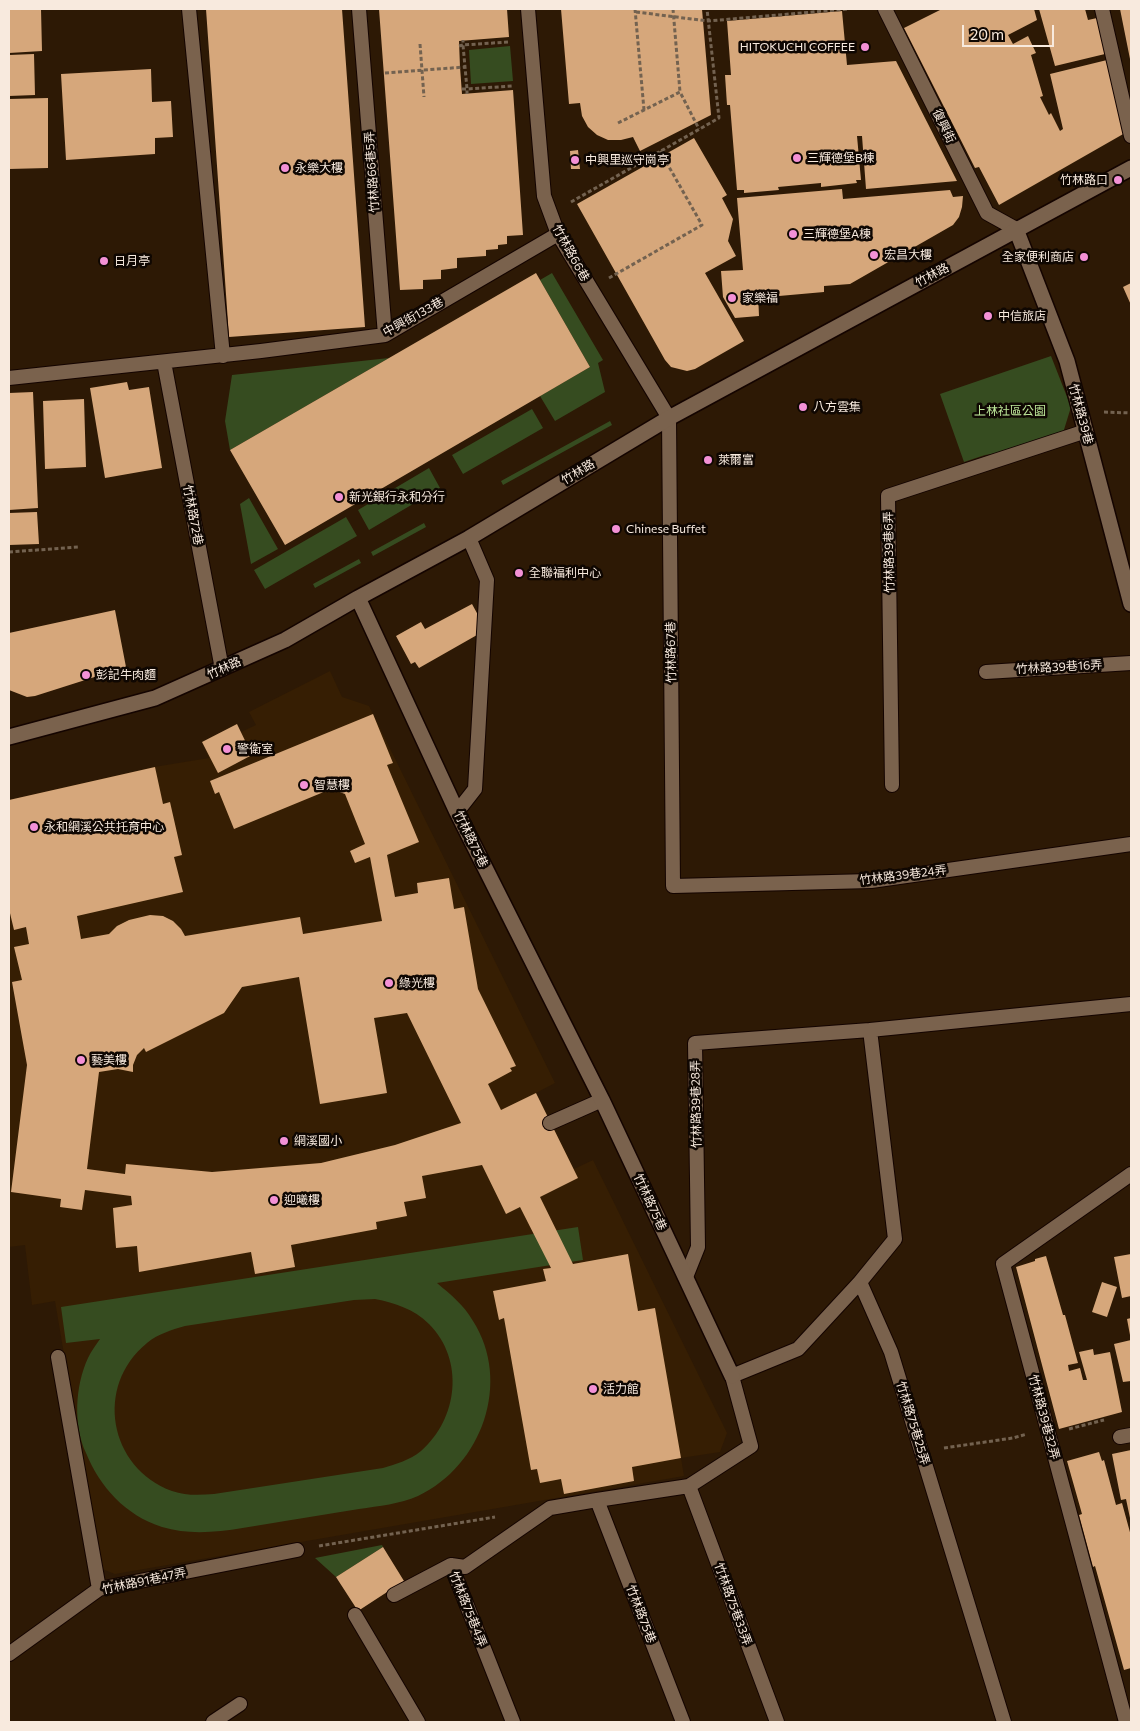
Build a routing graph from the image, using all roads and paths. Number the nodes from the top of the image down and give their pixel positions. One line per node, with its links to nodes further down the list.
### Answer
1 (189, 9): 36 (lane)
2 (360, 9): 35 (lane, 竹林路66巷5弄)
3 (528, 9): 13 (lane, 竹林路66巷)
4 (673, 9): 10 (path)
5 (707, 9): 11 (path)
6 (848, 9): 11 (path)
7 (886, 9): 32 (lane, 復興街)
8 (1102, 9): 28 (lane)
9 (636, 10): 10 (path); 25 (path)
10 (674, 16): 11 (path); 22 (path)
11 (708, 21): 27 (path)
12 (463, 40): 15 (path)
13 (531, 40): 15 (path); 19 (lane, 竹林路66巷)
14 (420, 44): 17 (path)
15 (461, 46): 16 (path)
16 (465, 67): 17 (path); 20 (path)
17 (422, 70): 18 (path); 24 (path)
18 (384, 73)
19 (534, 84): 20 (path); 31 (lane, 竹林路66巷)
20 (467, 89): 21 (path); 23 (path)
21 (462, 90)
22 (680, 92): 25 (path); 27 (path)
23 (467, 94)
24 (424, 97)
25 (644, 110): 26 (path)
26 (618, 123)
27 (699, 129): 29 (path)
28 (1131, 136)
29 (660, 151): 31 (path); 34 (path)
30 (1131, 168): 32 (street, 竹林路)
31 (550, 213): 33 (lane, 竹林路66巷)
32 (1016, 229): 39 (street, 竹林路); 40 (street, 竹林路39巷)
33 (558, 234): 35 (lane, 中興街133巷); 39 (lane, 竹林路66巷)
34 (616, 274)
35 (385, 335): 36 (lane, 中興街133巷)
36 (223, 356): 37 (lane, 中興街133巷)
37 (164, 362): 38 (lane, 中興街133巷); 47 (lane, 竹林路72巷)
38 (9, 378)
39 (668, 418): 41 (street, 竹林路); 53 (lane, 竹林路67巷)
40 (1086, 431): 45 (street, 竹林路39巷); 50 (lane, 竹林路39巷6弄)
41 (469, 538): 44 (street, 竹林路); 51 (lane)
42 (80, 547): 43 (path)
43 (9, 552)
44 (358, 598): 47 (street, 竹林路); 51 (street, 竹林路75巷)
45 (1131, 604)
46 (1131, 663): 48 (lane, 竹林路39巷16弄)
47 (222, 669): 49 (street, 竹林路)
48 (986, 672)
49 (9, 737)
50 (892, 785)
51 (457, 812): 56 (street, 竹林路75巷)
52 (1131, 844): 53 (lane, 竹林路39巷24弄)
53 (674, 886)
54 (1131, 1004): 55 (lane, 竹林路39巷28弄)
55 (870, 1030): 59 (lane, 竹林路39巷28弄); 60 (lane)
56 (602, 1100): 57 (lane); 59 (street, 竹林路75巷)
57 (550, 1122)
58 (1131, 1174): 79 (lane, 竹林路39巷32弄)
59 (686, 1277): 62 (street, 竹林路75巷)
60 (860, 1282): 62 (lane); 78 (lane, 竹林路75巷25弄)
61 (58, 1357): 68 (lane)
62 (732, 1376): 63 (lane, 竹林路75巷)
63 (689, 1486): 64 (lane, 竹林路75巷); 77 (lane, 竹林路75巷33弄)
64 (597, 1500): 67 (lane, 竹林路75巷4弄); 76 (lane, 竹林路75巷)
65 (497, 1516): 66 (path)
66 (297, 1550): 68 (lane, 竹林路91巷47弄)
67 (450, 1566): 69 (lane); 75 (lane, 竹林路75巷4弄)
68 (98, 1588): 71 (lane, 竹林路91巷47弄)
69 (394, 1595)
70 (355, 1615): 74 (lane)
71 (9, 1654)
72 (240, 1704): 73 (lane)
73 (212, 1722)
74 (418, 1722)
75 (512, 1722)
76 (683, 1722)
77 (776, 1722)
78 (1004, 1722)
79 (1126, 1722)

